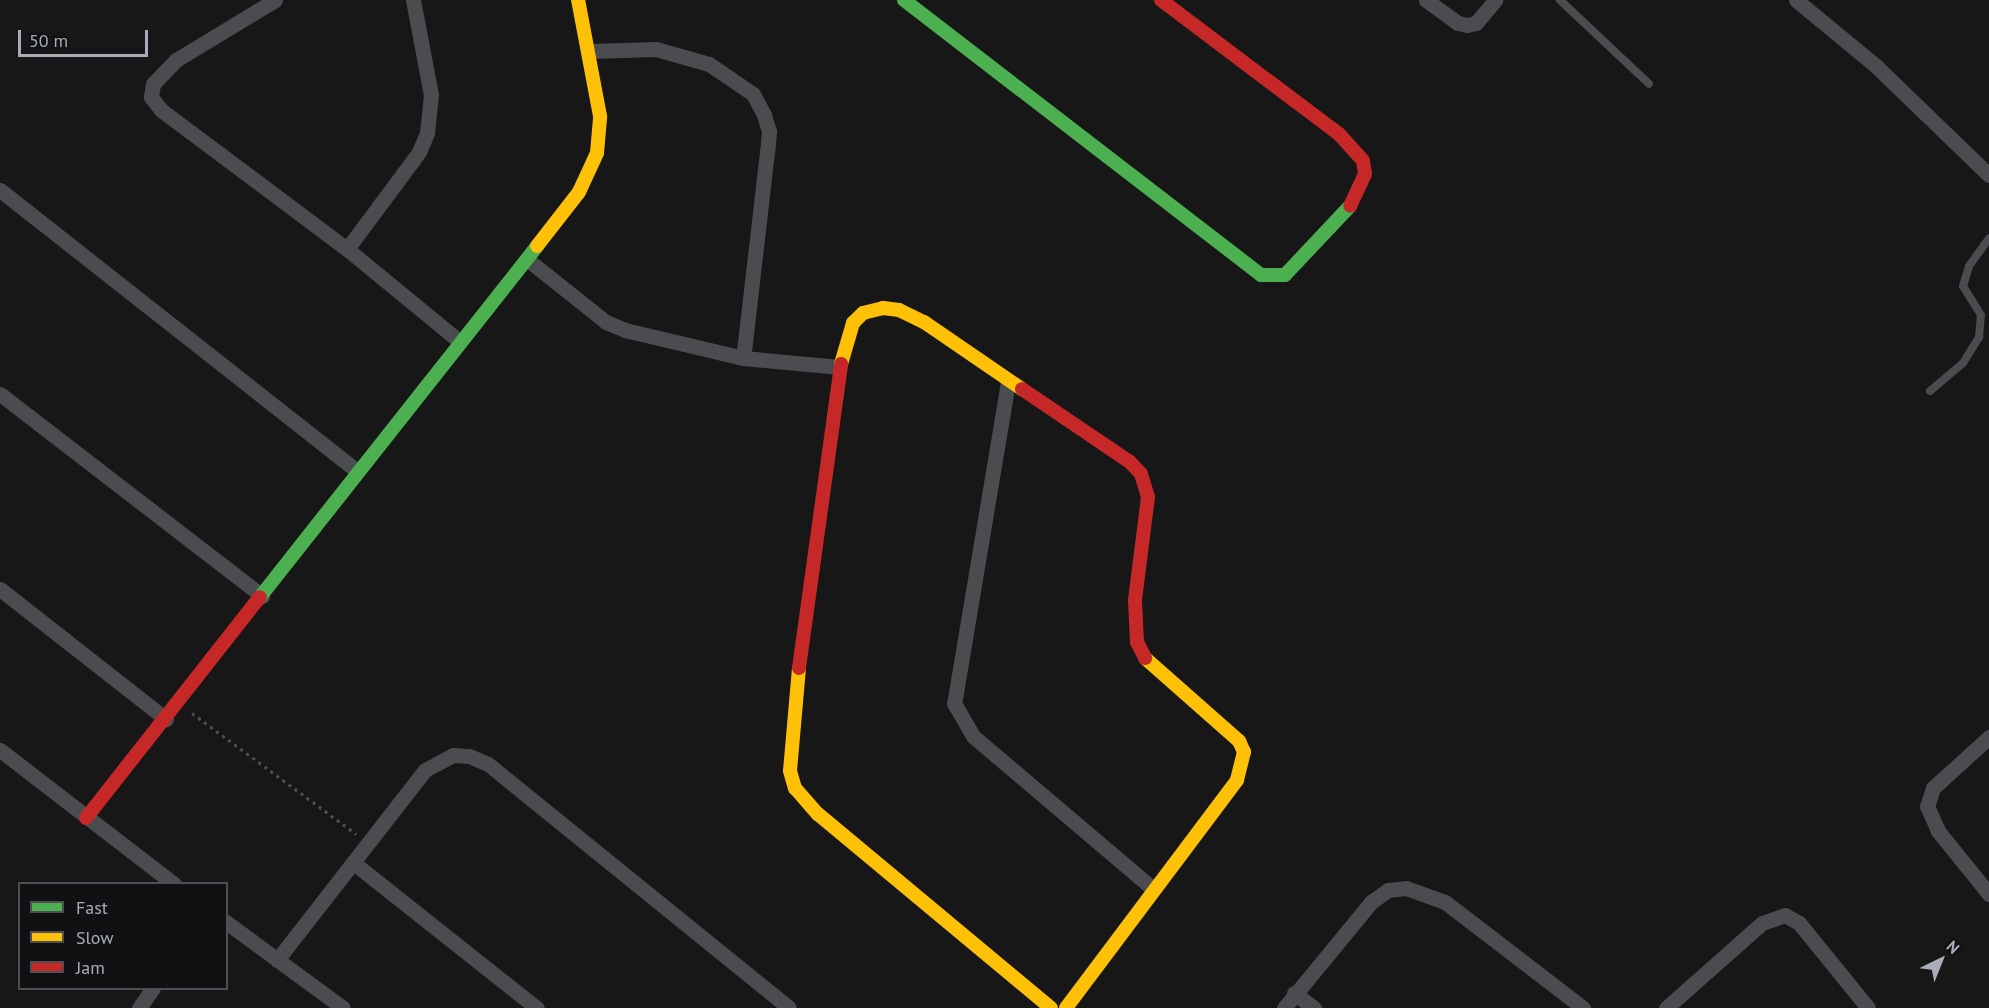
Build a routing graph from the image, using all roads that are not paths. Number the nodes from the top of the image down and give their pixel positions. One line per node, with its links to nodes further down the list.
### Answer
1 (413, 0): 15 (street)
2 (578, 0): 10 (street)
3 (904, 0): 4 (street)
4 (1161, 0)
5 (1426, 0): 6 (street)
6 (1495, 0)
7 (1560, 0): 11 (lane)
8 (1796, 0): 12 (street)
9 (266, 2): 15 (street)
10 (590, 51): 16 (street); 18 (street)
11 (1649, 84)
12 (1989, 175)
13 (0, 190): 23 (street)
14 (1989, 238): 21 (lane)
15 (347, 249): 17 (street)
16 (528, 260): 17 (street); 18 (street)
17 (459, 341): 23 (street)
18 (743, 358): 19 (street)
19 (840, 367): 20 (street); 42 (street)
20 (1008, 382): 32 (street); 32 (street)
21 (1930, 391)
22 (0, 394): 25 (street)
23 (357, 471): 25 (street)
24 (0, 589): 26 (street)
25 (262, 596): 26 (street)
26 (166, 719): 29 (street)
27 (1989, 737): 33 (street)
28 (0, 750): 29 (street)
29 (86, 818): 31 (street)
30 (355, 864): 35 (street); 40 (street); 41 (street)
31 (171, 882)
32 (1153, 889): 43 (street)
33 (1989, 894)
34 (228, 923): 35 (street)
35 (277, 960): 39 (street)
36 (152, 990): 38 (street)
37 (1294, 993): 44 (street); 45 (street); 46 (street)
38 (139, 1008)
39 (343, 1008)
40 (537, 1008)
41 (789, 1008)
42 (1051, 1008)
43 (1065, 1008)
44 (1284, 1008)
45 (1314, 1008)
46 (1583, 1008)
47 (1666, 1008): 48 (street)
48 (1868, 1008)

